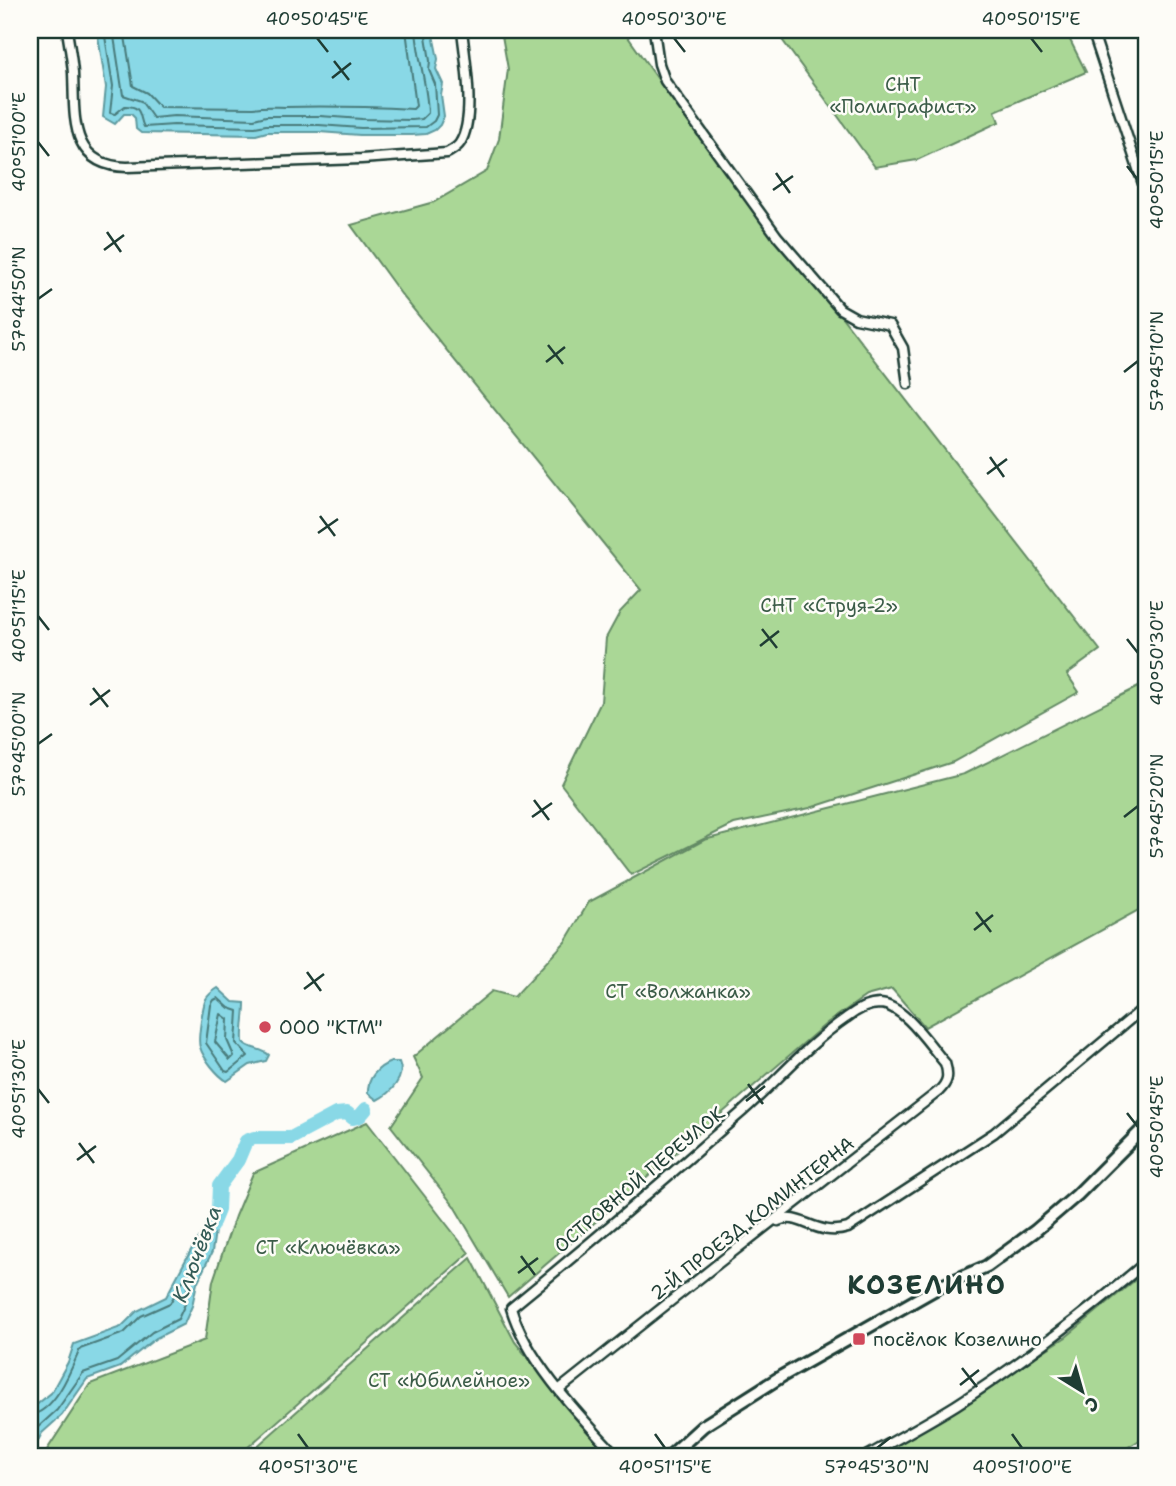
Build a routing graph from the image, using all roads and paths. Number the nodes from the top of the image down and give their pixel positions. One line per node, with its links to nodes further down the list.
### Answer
1 (67, 30): 2 (street)
2 (462, 30)
3 (654, 30): 6 (street)
4 (1092, 30): 5 (street)
5 (1146, 193)
6 (908, 384)
7 (1146, 1006): 10 (street)
8 (945, 1063): 10 (street, 2-Й ПРОЕЗД КОМИНТЕРНА); 12 (street, ОСТРОВНОЙ ПЕРЕУЛОК)
9 (1146, 1126): 14 (street)
10 (765, 1227): 12 (street, 2-Й ПРОЕЗД КОМИНТЕРНА)
11 (1146, 1262): 15 (street)
12 (560, 1390): 13 (street)
13 (617, 1456)
14 (670, 1456)
15 (867, 1456)

